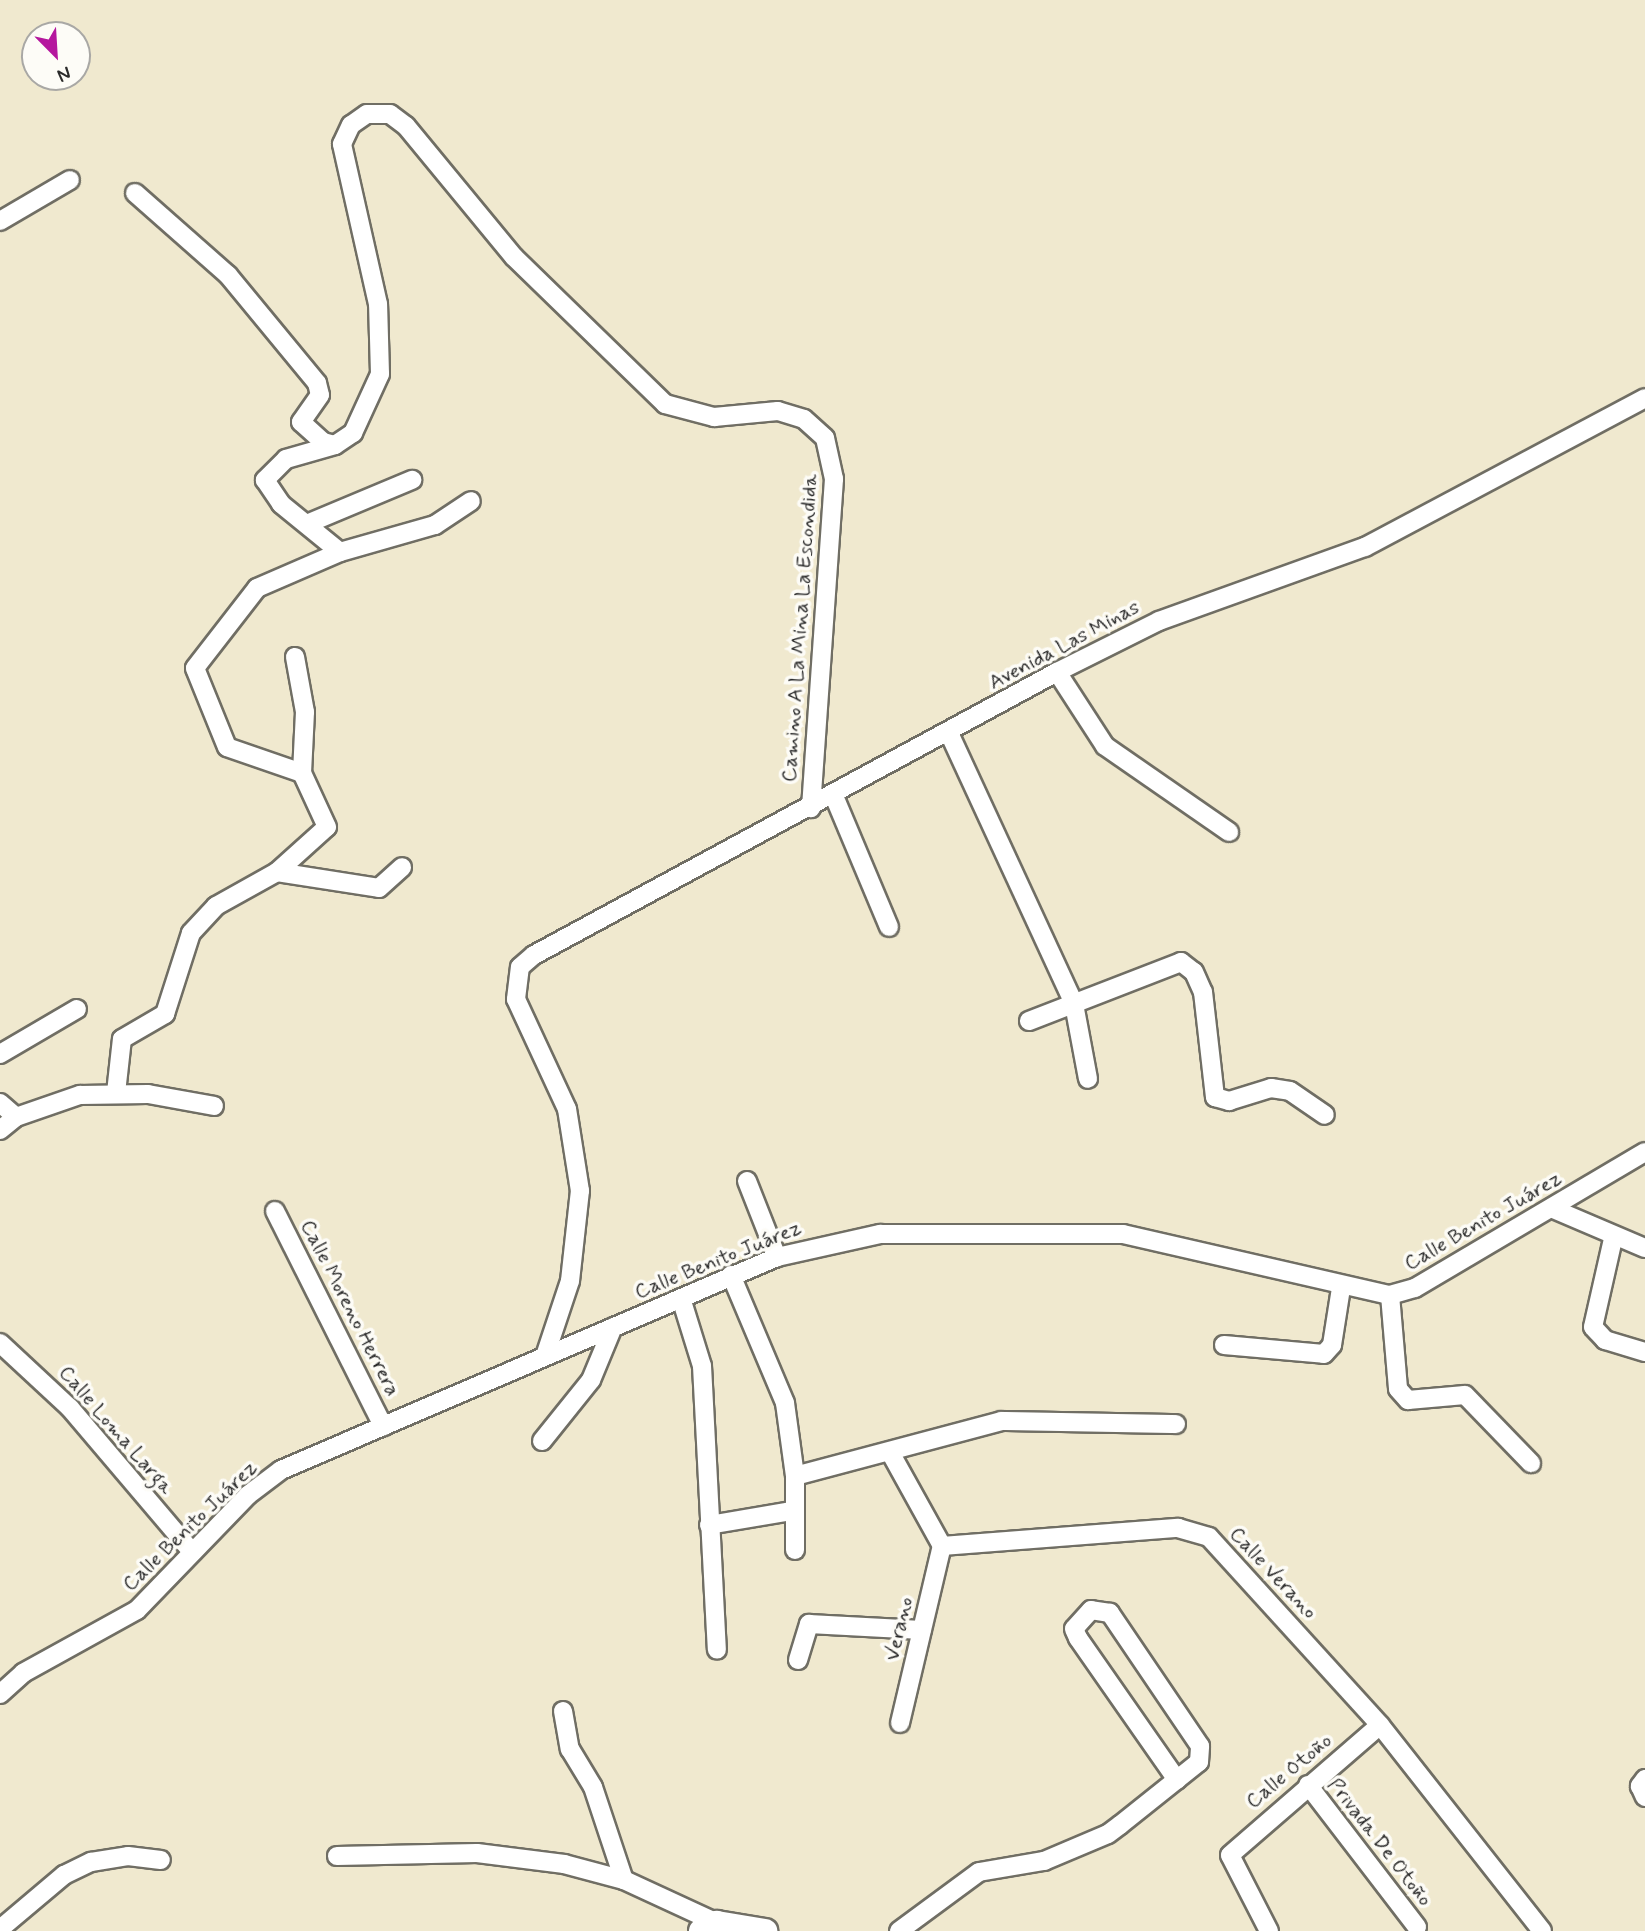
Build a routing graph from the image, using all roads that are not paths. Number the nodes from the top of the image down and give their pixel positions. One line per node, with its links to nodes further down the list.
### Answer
1 (71, 180): 3 (street)
2 (135, 193): 5 (street)
3 (0, 221)
4 (1645, 398): 11 (street, Avenida Las Minas)
5 (335, 445): 8 (street); 15 (street, Camino A La Mina La Escondida)
6 (412, 480): 8 (street)
7 (471, 501): 9 (street)
8 (309, 523): 9 (street)
9 (340, 552): 13 (street)
10 (295, 657): 13 (street)
11 (1057, 672): 12 (street, Avenida Las Minas); 16 (street)
12 (949, 733): 14 (street, Avenida Las Minas); 20 (street)
13 (302, 773): 18 (street)
14 (834, 796): 15 (street, Avenida Las Minas); 19 (street)
15 (811, 808): 46 (street, Avenida Las Minas)
16 (1229, 832)
17 (402, 867): 18 (street)
18 (277, 872): 25 (street)
19 (889, 927)
20 (1074, 1004): 22 (street); 24 (street); 28 (street)
21 (77, 1009): 23 (street)
22 (1029, 1021)
23 (0, 1054)
24 (1088, 1079)
25 (116, 1093): 27 (street); 29 (street)
26 (0, 1102): 29 (street)
27 (214, 1106)
28 (1325, 1115)
29 (16, 1117): 30 (street)
30 (0, 1130)
31 (1645, 1152): 33 (street, Calle Benito Juárez)
32 (747, 1181): 37 (street)
33 (1551, 1208): 35 (street); 40 (street, Calle Benito Juárez)
34 (275, 1211): 48 (street, Calle Moreno Herrera)
35 (1613, 1239): 36 (street); 45 (street)
36 (1645, 1248)
37 (777, 1257): 38 (street, Calle Benito Juárez); 39 (street, Calle Benito Juárez)
38 (731, 1275): 41 (street, Calle Benito Juárez); 52 (street)
39 (1341, 1288): 40 (street, Calle Benito Juárez); 44 (street)
40 (1390, 1296): 51 (street)
41 (681, 1298): 42 (street, Calle Benito Juárez); 54 (street)
42 (612, 1327): 46 (street, Calle Benito Juárez); 49 (street)
43 (0, 1343): 57 (street, Calle Loma Larga)
44 (1224, 1345)
45 (1645, 1352)
46 (545, 1356): 48 (street, Calle Benito Juárez)
47 (1176, 1424): 50 (street)
48 (383, 1426): 57 (street, Calle Benito Juárez)
49 (542, 1441)
50 (890, 1452): 52 (street); 55 (street)
51 (1531, 1463)
52 (795, 1476): 53 (street)
53 (792, 1511): 54 (street); 56 (street)
54 (709, 1525): 59 (street)
55 (942, 1546): 58 (street, Verano); 64 (street, Calle Verano)
56 (795, 1550)
57 (192, 1552): 61 (street, Calle Benito Juárez)
58 (922, 1630): 60 (street); 63 (street, Verano)
59 (717, 1650)
60 (798, 1660)
61 (0, 1694)
62 (563, 1711): 69 (street)
63 (900, 1723)
64 (1380, 1725): 66 (street, Calle Otoño); 76 (street, Calle Verano)
65 (1177, 1780): 65 (street); 74 (street)
66 (1308, 1785): 71 (street, Privada De Otoño); 75 (street, Calle Otoño)
67 (337, 1856): 69 (street)
68 (161, 1860): 72 (street)
69 (624, 1880): 70 (street)
70 (709, 1927): 73 (street)
71 (1417, 1927)
72 (0, 1929)
73 (765, 1931)
74 (899, 1931)
75 (1269, 1931)
76 (1542, 1931)

